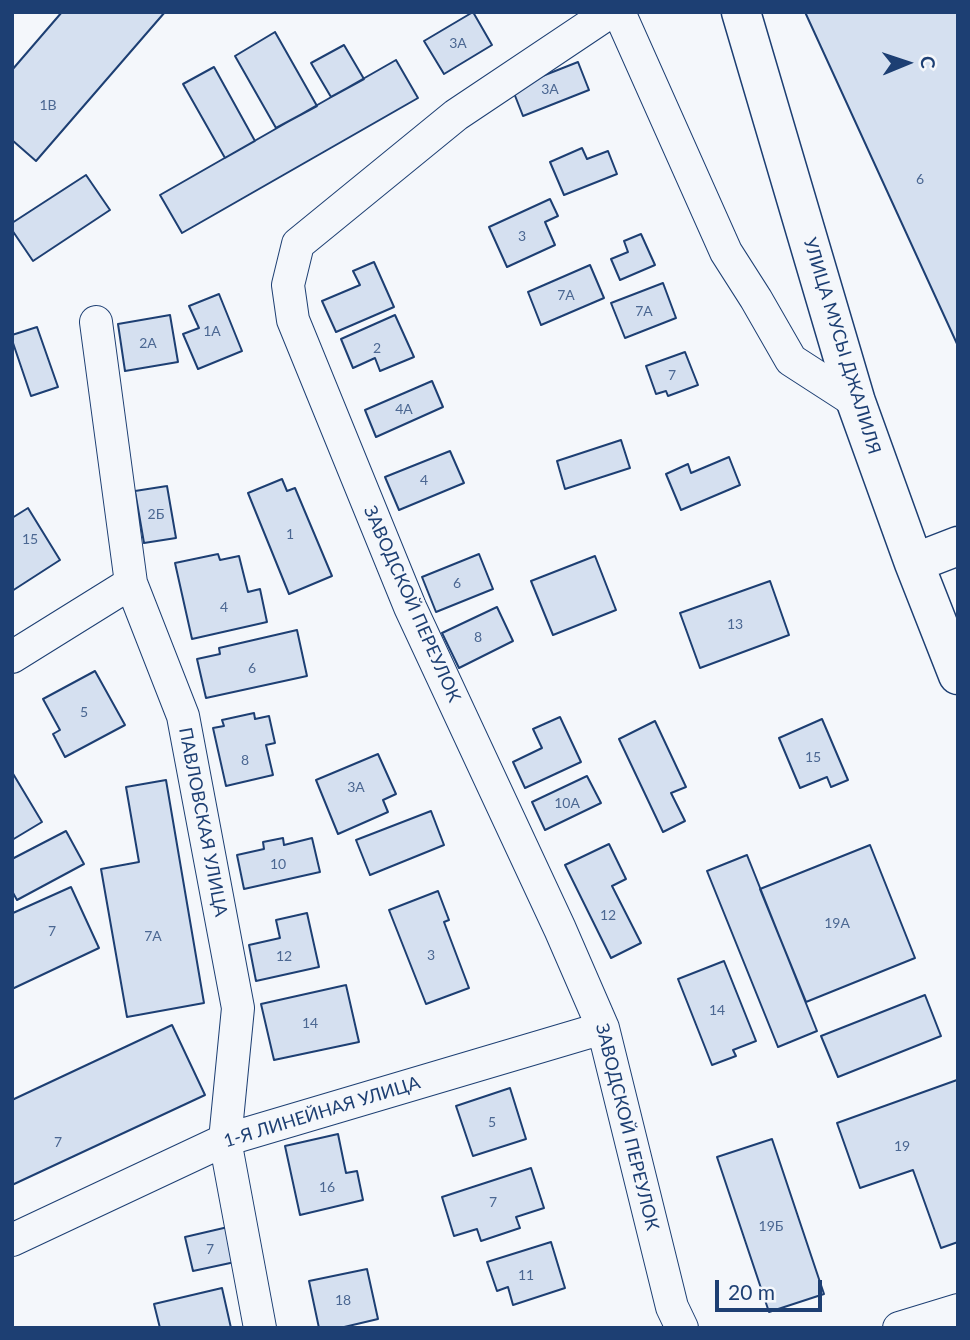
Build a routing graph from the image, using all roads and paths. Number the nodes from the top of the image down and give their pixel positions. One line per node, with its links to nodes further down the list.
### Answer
1 (610, 12): 11 (street, ЗАВОДСКОЙ ПЕРЕУЛОК)
2 (619, 12): 5 (street)
3 (741, 12): 5 (street, УЛИЦА МУСЫ ДЖАЛИЛЯ)
4 (96, 323): 8 (street, ПАВЛОВСКАЯ УЛИЦА)
5 (856, 402): 7 (street, УЛИЦА МУСЫ ДЖАЛИЛЯ)
6 (958, 547): 7 (street)
7 (914, 563): 10 (street, УЛИЦА МУСЫ ДЖАЛИЛЯ)
8 (131, 583): 9 (street); 12 (street, ПАВЛОВСКАЯ УЛИЦА)
9 (12, 657)
10 (958, 675)
11 (603, 1027): 12 (street, 1-Я ЛИНЕЙНАЯ УЛИЦА); 16 (street, ЗАВОДСКОЙ ПЕРЕУЛОК)
12 (225, 1140): 13 (street, 1-Я ЛИНЕЙНАЯ УЛИЦА); 15 (street, ПАВЛОВСКАЯ УЛИЦА)
13 (12, 1240)
14 (958, 1310): 17 (street)
15 (260, 1328)
16 (682, 1328)
17 (899, 1328)

